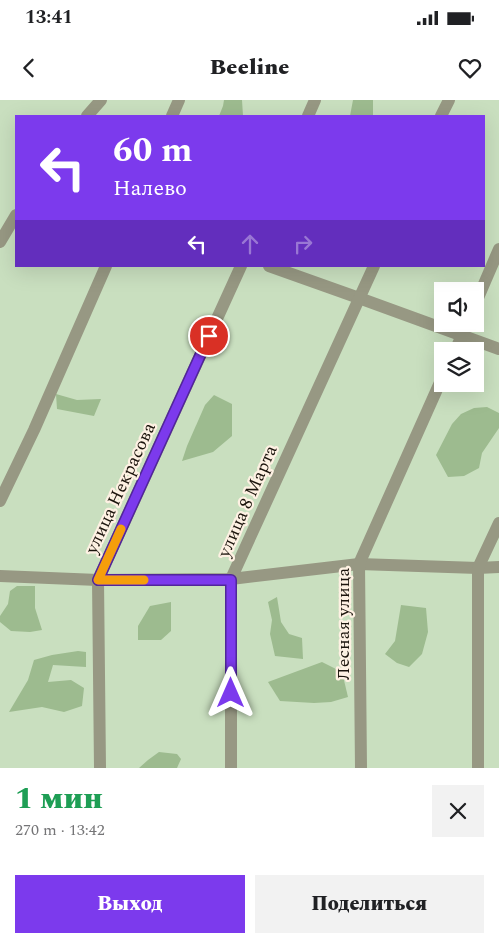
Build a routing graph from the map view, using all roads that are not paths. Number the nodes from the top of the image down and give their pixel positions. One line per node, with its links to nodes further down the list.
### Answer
1 (101, 100): 5 (street)
2 (179, 100): 6 (street)
3 (315, 100): 7 (street)
4 (449, 100): 8 (street)
5 (88, 115)
6 (172, 115)
7 (308, 115)
8 (442, 115)
9 (15, 217): 10 (street)
10 (0, 242)
11 (499, 249): 16 (street)
12 (106, 267): 23 (street)
13 (241, 267): 29 (street, улица Некрасова)
14 (272, 267): 17 (street)
15 (374, 267): 17 (street, улица 8 Марта)
16 (484, 284)
17 (359, 298): 19 (street); 30 (street, улица 8 Марта)
18 (464, 332): 19 (street)
19 (462, 336): 20 (street); 21 (street)
20 (459, 342)
21 (499, 349)
22 (436, 392): 25 (street, Лесная улица)
23 (0, 501)
24 (499, 523): 27 (street)
25 (359, 564): 27 (street); 30 (street); 33 (street, Лесная улица)
26 (499, 567): 27 (street)
27 (478, 568): 34 (street)
28 (0, 576): 29 (street)
29 (98, 580): 30 (street); 31 (street, улица Некрасова)
30 (231, 580): 32 (street, улица 8 Марта)
31 (100, 768)
32 (231, 768)
33 (361, 768)
34 (478, 768)

